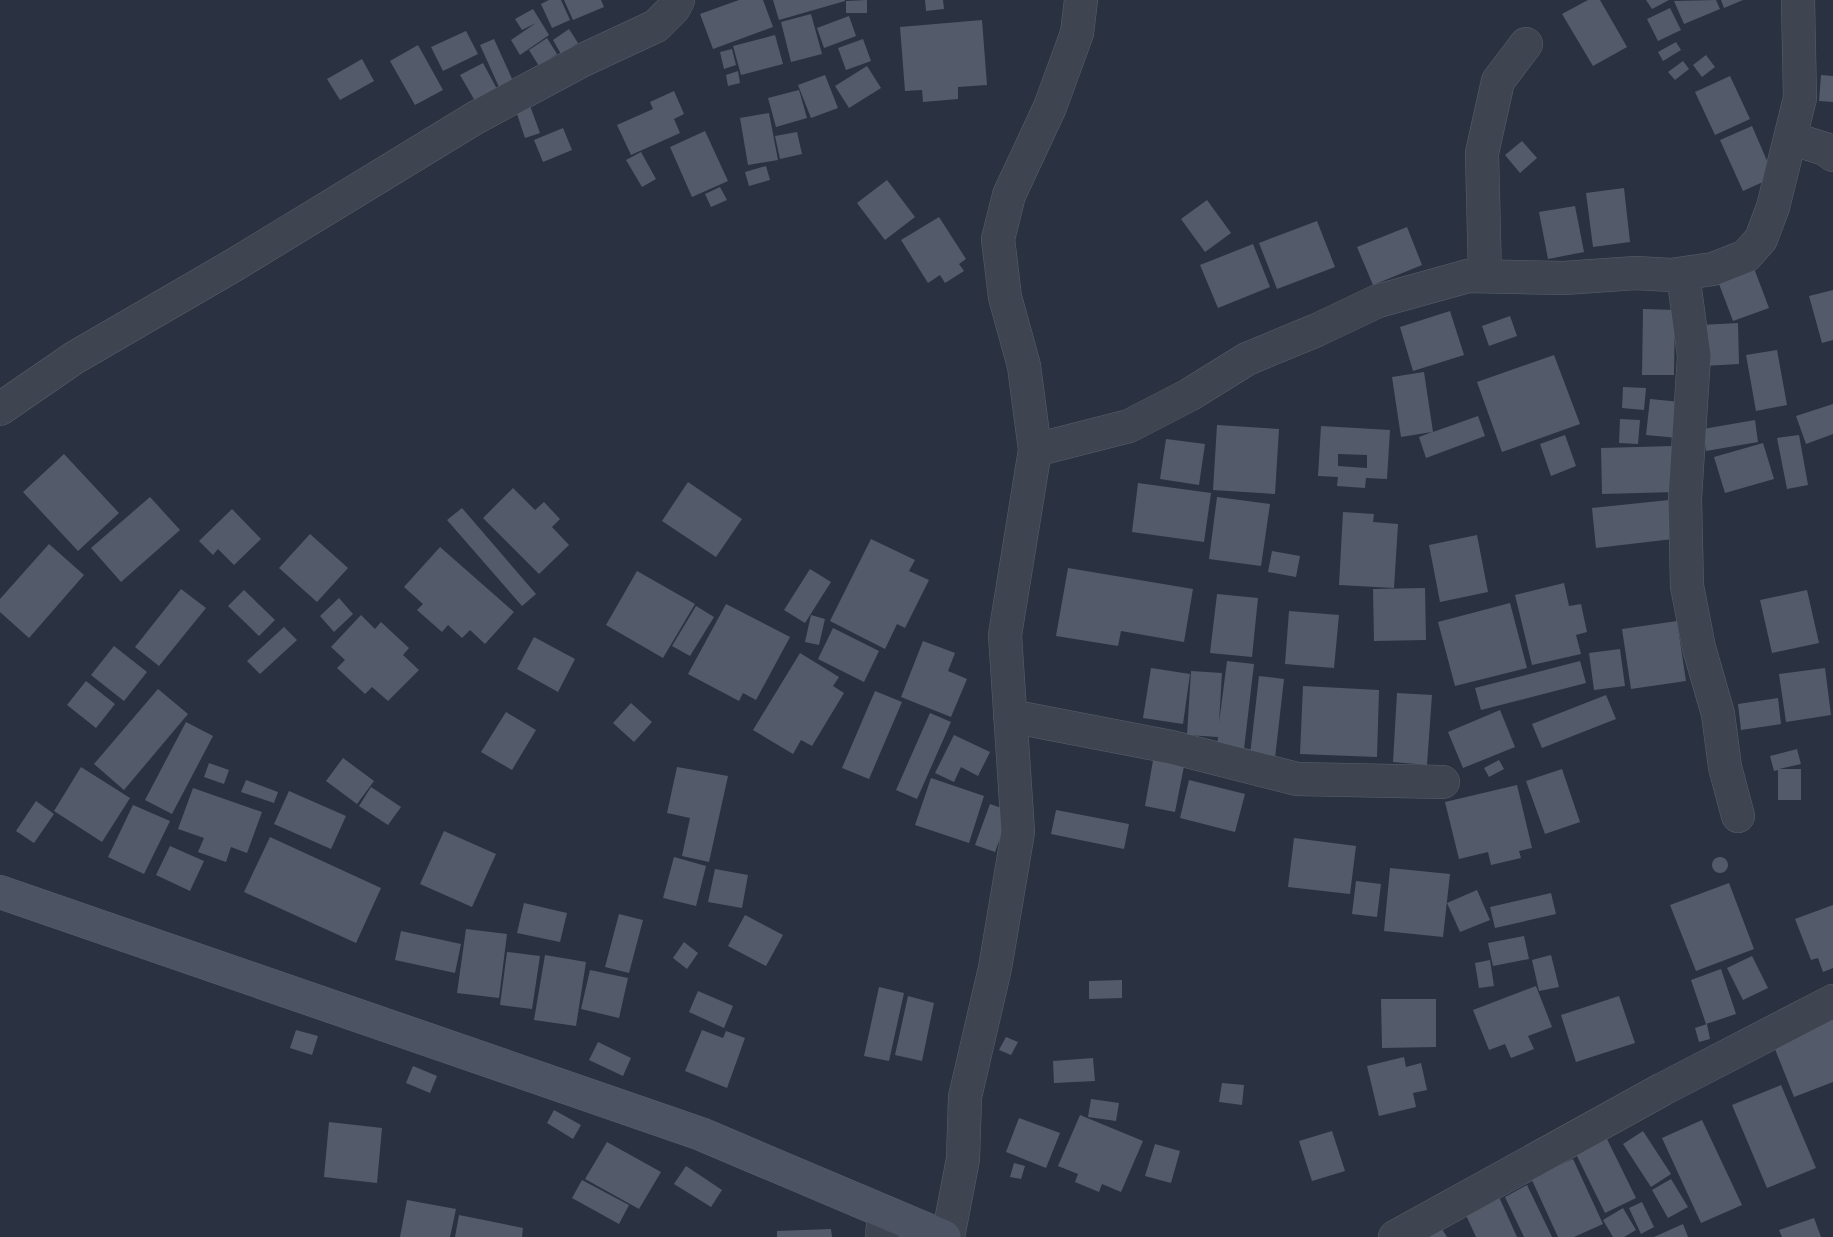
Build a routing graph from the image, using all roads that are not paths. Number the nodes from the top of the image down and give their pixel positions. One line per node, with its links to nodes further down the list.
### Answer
1 (678, 0): 9 (street)
2 (1081, 0): 10 (street)
3 (1798, 0): 5 (street)
4 (1526, 44): 8 (street)
5 (1790, 138): 6 (street); 7 (street)
6 (1833, 155)
7 (1683, 274): 8 (street); 13 (street)
8 (1485, 276): 10 (street)
9 (0, 410)
10 (1035, 450): 11 (street)
11 (1010, 716): 12 (street); 17 (street)
12 (1443, 782)
13 (1738, 816)
14 (0, 892): 16 (street)
15 (1833, 1001): 18 (street)
16 (883, 1225): 17 (street)
17 (946, 1237)
18 (1395, 1237)

